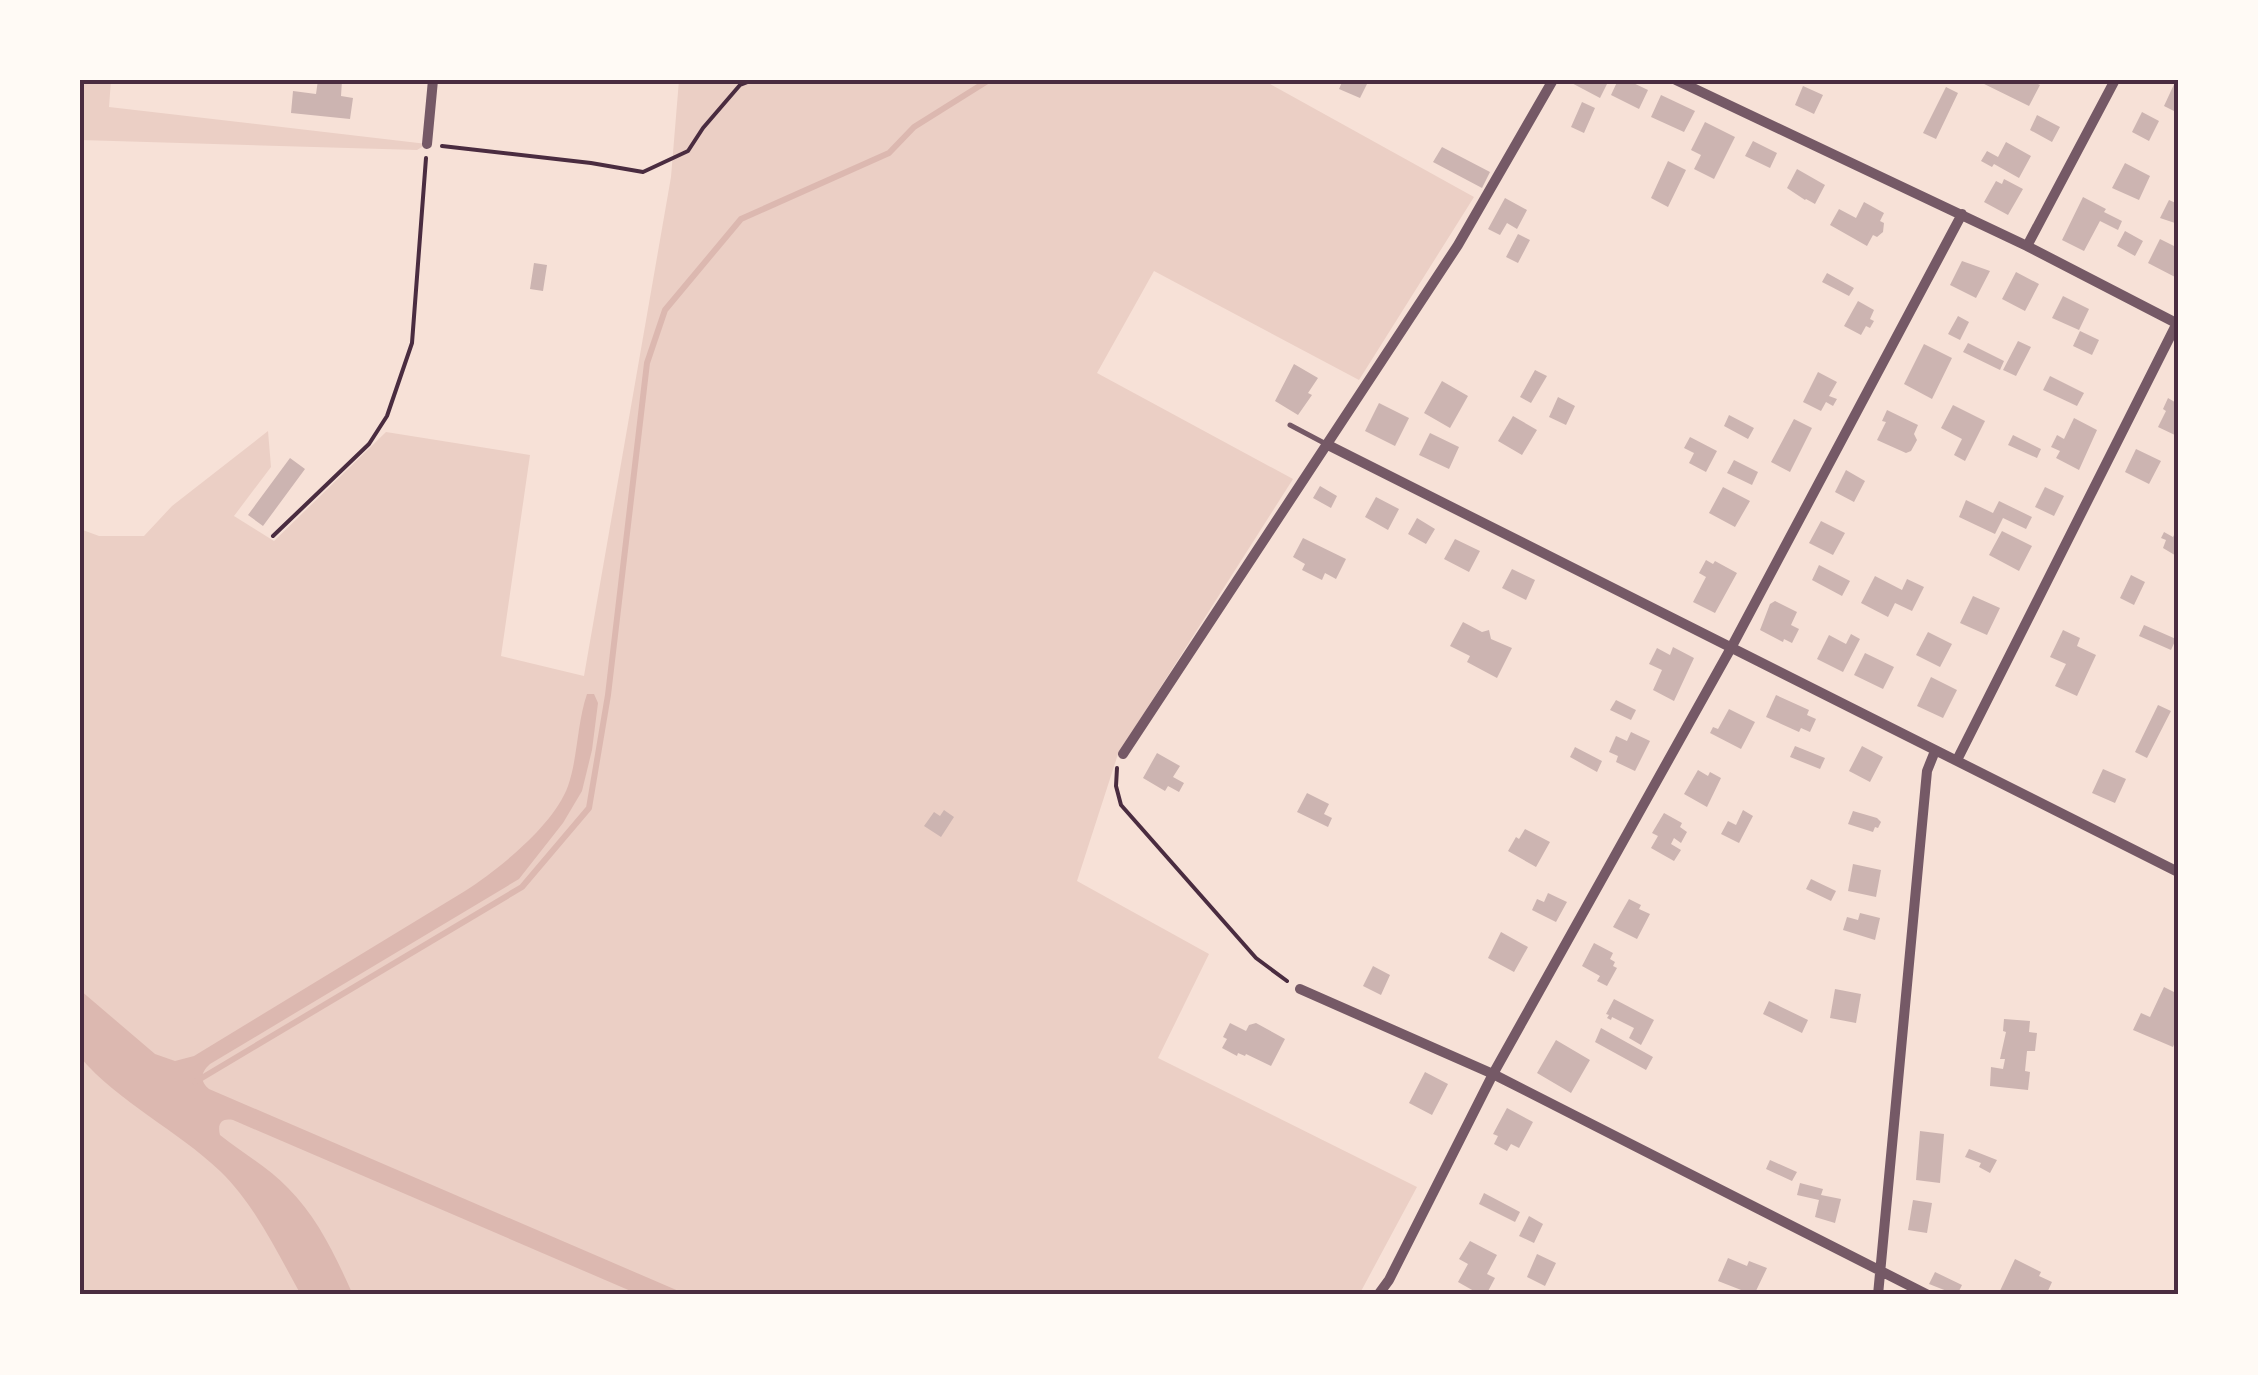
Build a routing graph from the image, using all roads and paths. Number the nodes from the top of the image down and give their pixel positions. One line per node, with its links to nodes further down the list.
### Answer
1 (434, 80): 6 (street)
2 (753, 80): 6 (path)
3 (1553, 80): 11 (street)
4 (1676, 80): 7 (street)
5 (2115, 80): 8 (street)
6 (426, 144): 12 (path)
7 (1962, 214): 8 (street); 13 (street)
8 (2028, 246): 9 (street)
9 (2178, 324): 16 (street)
10 (1290, 424): 11 (lane)
11 (1328, 445): 13 (street); 15 (street)
12 (273, 536)
13 (1732, 648): 14 (street); 19 (street)
14 (1935, 750): 16 (street); 20 (street)
15 (1124, 754): 18 (path)
16 (1956, 760): 17 (street)
17 (2178, 872)
18 (1300, 990): 19 (street)
19 (1493, 1074): 20 (street); 21 (street)
20 (1880, 1271): 22 (street); 23 (street)
21 (1378, 1295)
22 (1878, 1295)
23 (1928, 1295)

